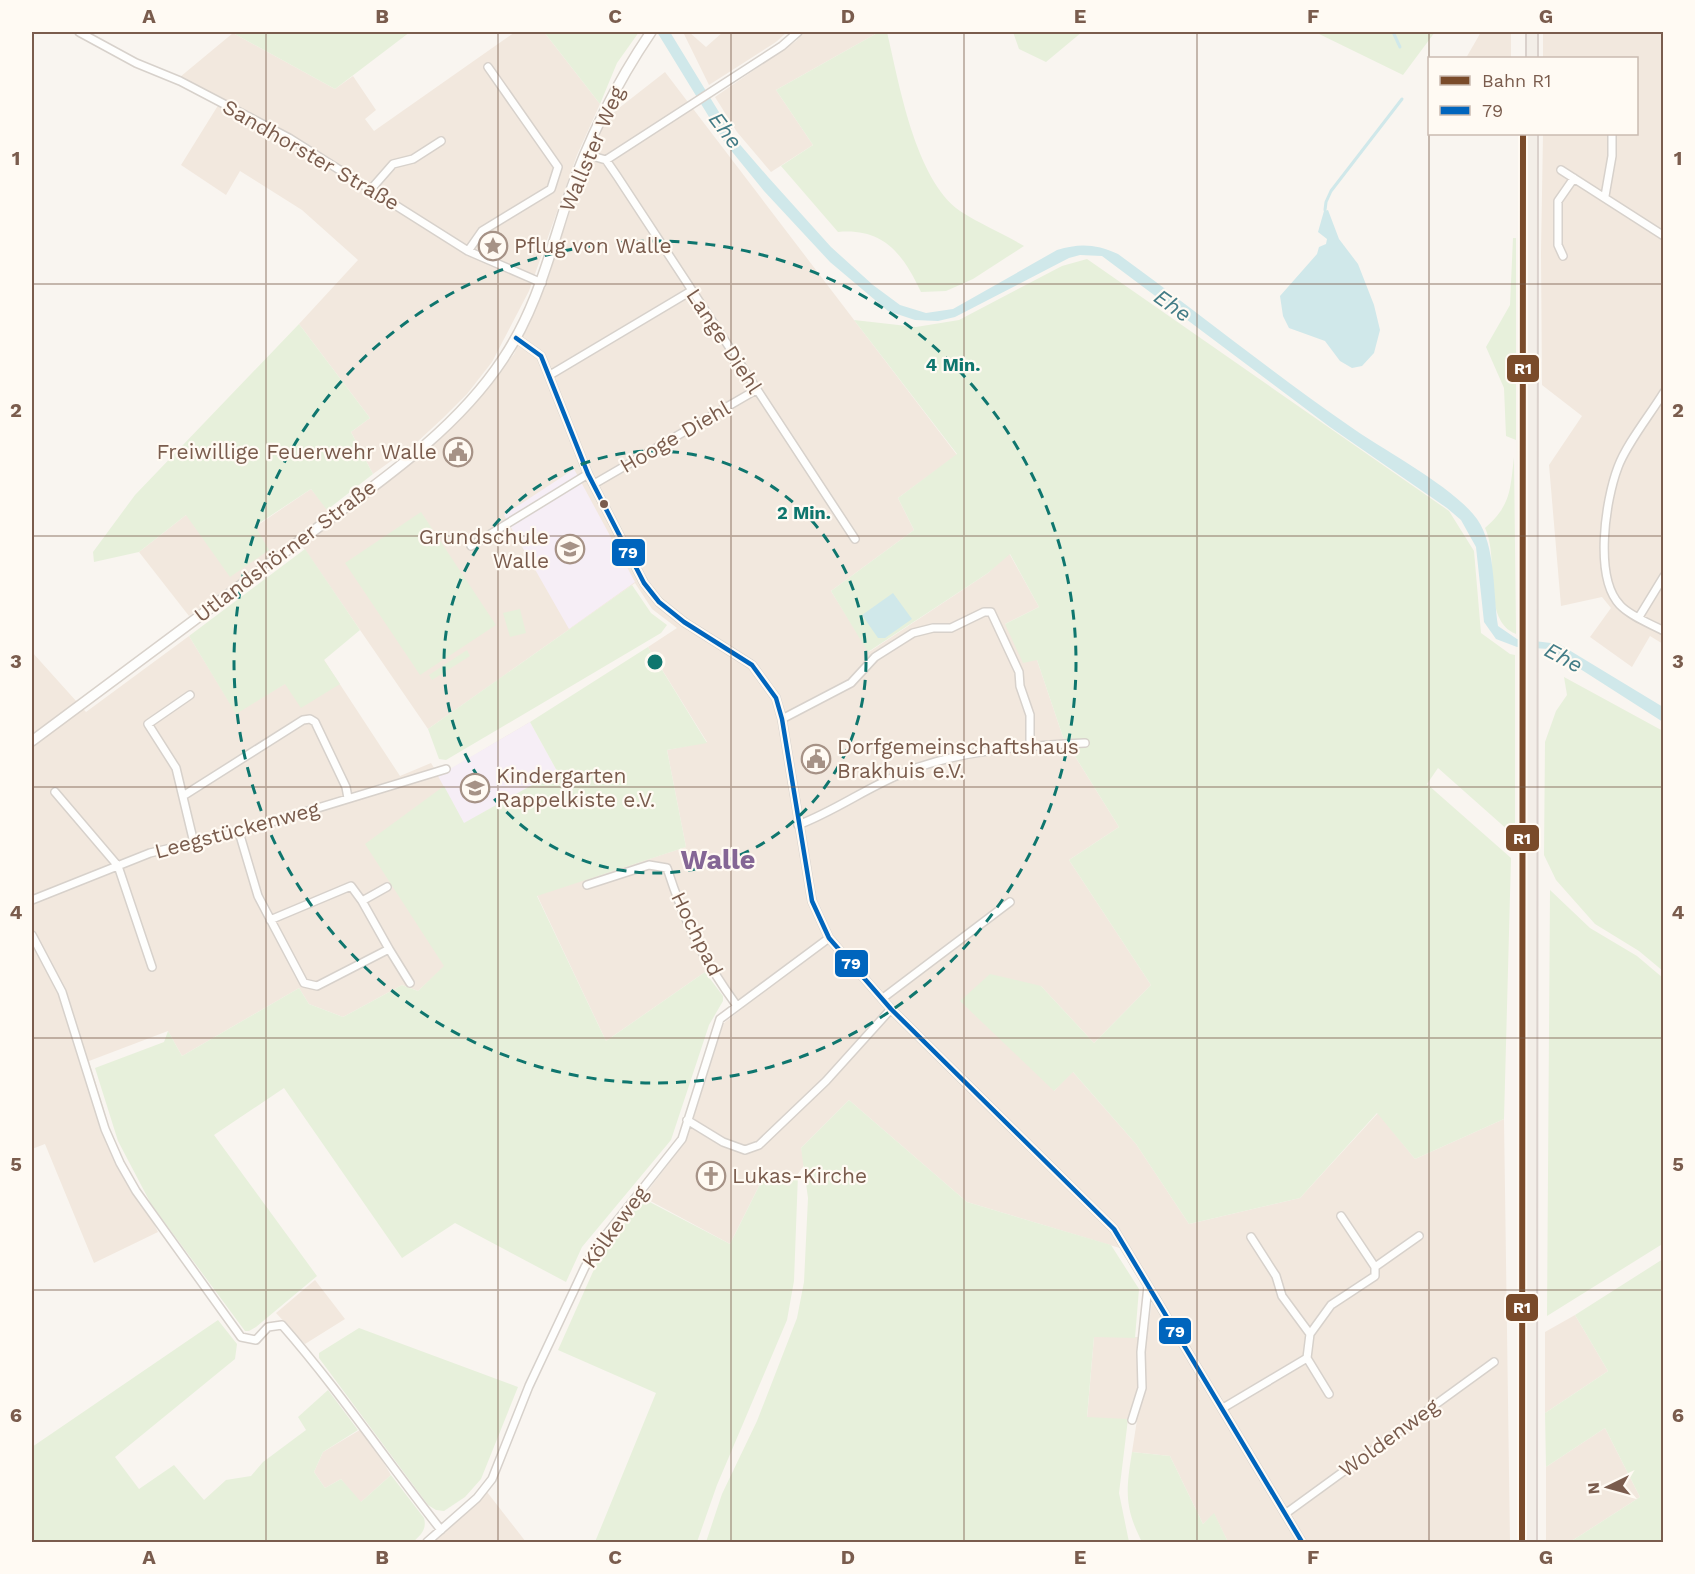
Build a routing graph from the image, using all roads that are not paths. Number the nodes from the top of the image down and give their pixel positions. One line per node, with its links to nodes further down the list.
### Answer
1 (79, 32): 14 (street, Sandhorster Straße)
2 (798, 32): 11 (street)
3 (1532, 32): 5 (main road)
4 (649, 35): 10 (street, Wallster Weg)
5 (1532, 57)
6 (489, 68): 17 (street)
7 (1532, 135): 75 (main road)
8 (1612, 135): 15 (street)
9 (441, 141): 14 (street)
10 (585, 154): 11 (street); 19 (street, Wallster Weg)
11 (606, 160): 20 (street, Lange Diehl)
12 (1561, 170): 13 (street)
13 (1574, 178): 15 (street); 18 (street)
14 (372, 189): 17 (street, Sandhorster Straße)
15 (1605, 196): 16 (street)
16 (1664, 236)
17 (468, 251): 19 (street, Sandhorster Straße)
18 (1563, 256)
19 (542, 283): 21 (street, Wallster Weg)
20 (691, 291): 22 (street); 23 (street, Lange Diehl)
21 (516, 338): 22 (street); 34 (street, Utlandshörner Straße)
22 (550, 375): 25 (street)
23 (756, 390): 26 (street, Hooge Diehl); 27 (street, Lange Diehl)
24 (1664, 392): 30 (street)
25 (588, 474): 26 (street); 28 (street)
26 (594, 484): 33 (street)
27 (855, 539)
28 (471, 546)
29 (1664, 576): 30 (street)
30 (1639, 616): 31 (street)
31 (1664, 631)
32 (190, 695): 39 (street)
33 (782, 719): 36 (street); 41 (street)
34 (32, 741)
35 (1084, 743): 36 (street)
36 (1030, 746): 41 (street)
37 (446, 769): 40 (street, Leegstückenweg)
38 (55, 792): 44 (street)
39 (183, 796): 40 (street); 43 (street)
40 (348, 798): 42 (street, Leegstückenweg)
41 (798, 825): 52 (street)
42 (239, 832): 43 (street, Leegstückenweg); 50 (street)
43 (194, 843): 44 (street, Leegstückenweg)
44 (117, 866): 47 (street, Leegstückenweg); 54 (street)
45 (587, 885): 57 (street, Hochpad)
46 (387, 887): 48 (street)
47 (32, 900)
48 (362, 901): 50 (street); 53 (street)
49 (1010, 902): 56 (street)
50 (270, 920): 53 (street)
51 (32, 936): 72 (street)
52 (829, 938): 56 (street); 57 (street, Kölkeweg)
53 (389, 949): 55 (street)
54 (152, 967)
55 (410, 983)
56 (883, 998): 58 (street)
57 (737, 1006): 59 (street, Kölkeweg)
58 (891, 1009): 59 (street); 64 (street)
59 (687, 1120): 72 (street, Kölkeweg)
60 (1341, 1216): 63 (street)
61 (1419, 1236): 63 (street)
62 (1251, 1237): 65 (street)
63 (1375, 1268): 65 (street)
64 (1148, 1286): 69 (street); 70 (street)
65 (1310, 1334): 66 (street)
66 (1306, 1358): 68 (street); 69 (street)
67 (1494, 1362): 71 (street, Woldenweg)
68 (1329, 1394)
69 (1223, 1408): 71 (street)
70 (1132, 1420)
71 (1285, 1514): 74 (street)
72 (441, 1530): 73 (street, Kölkeweg)
73 (427, 1542)
74 (1302, 1542)
75 (1531, 1542)

